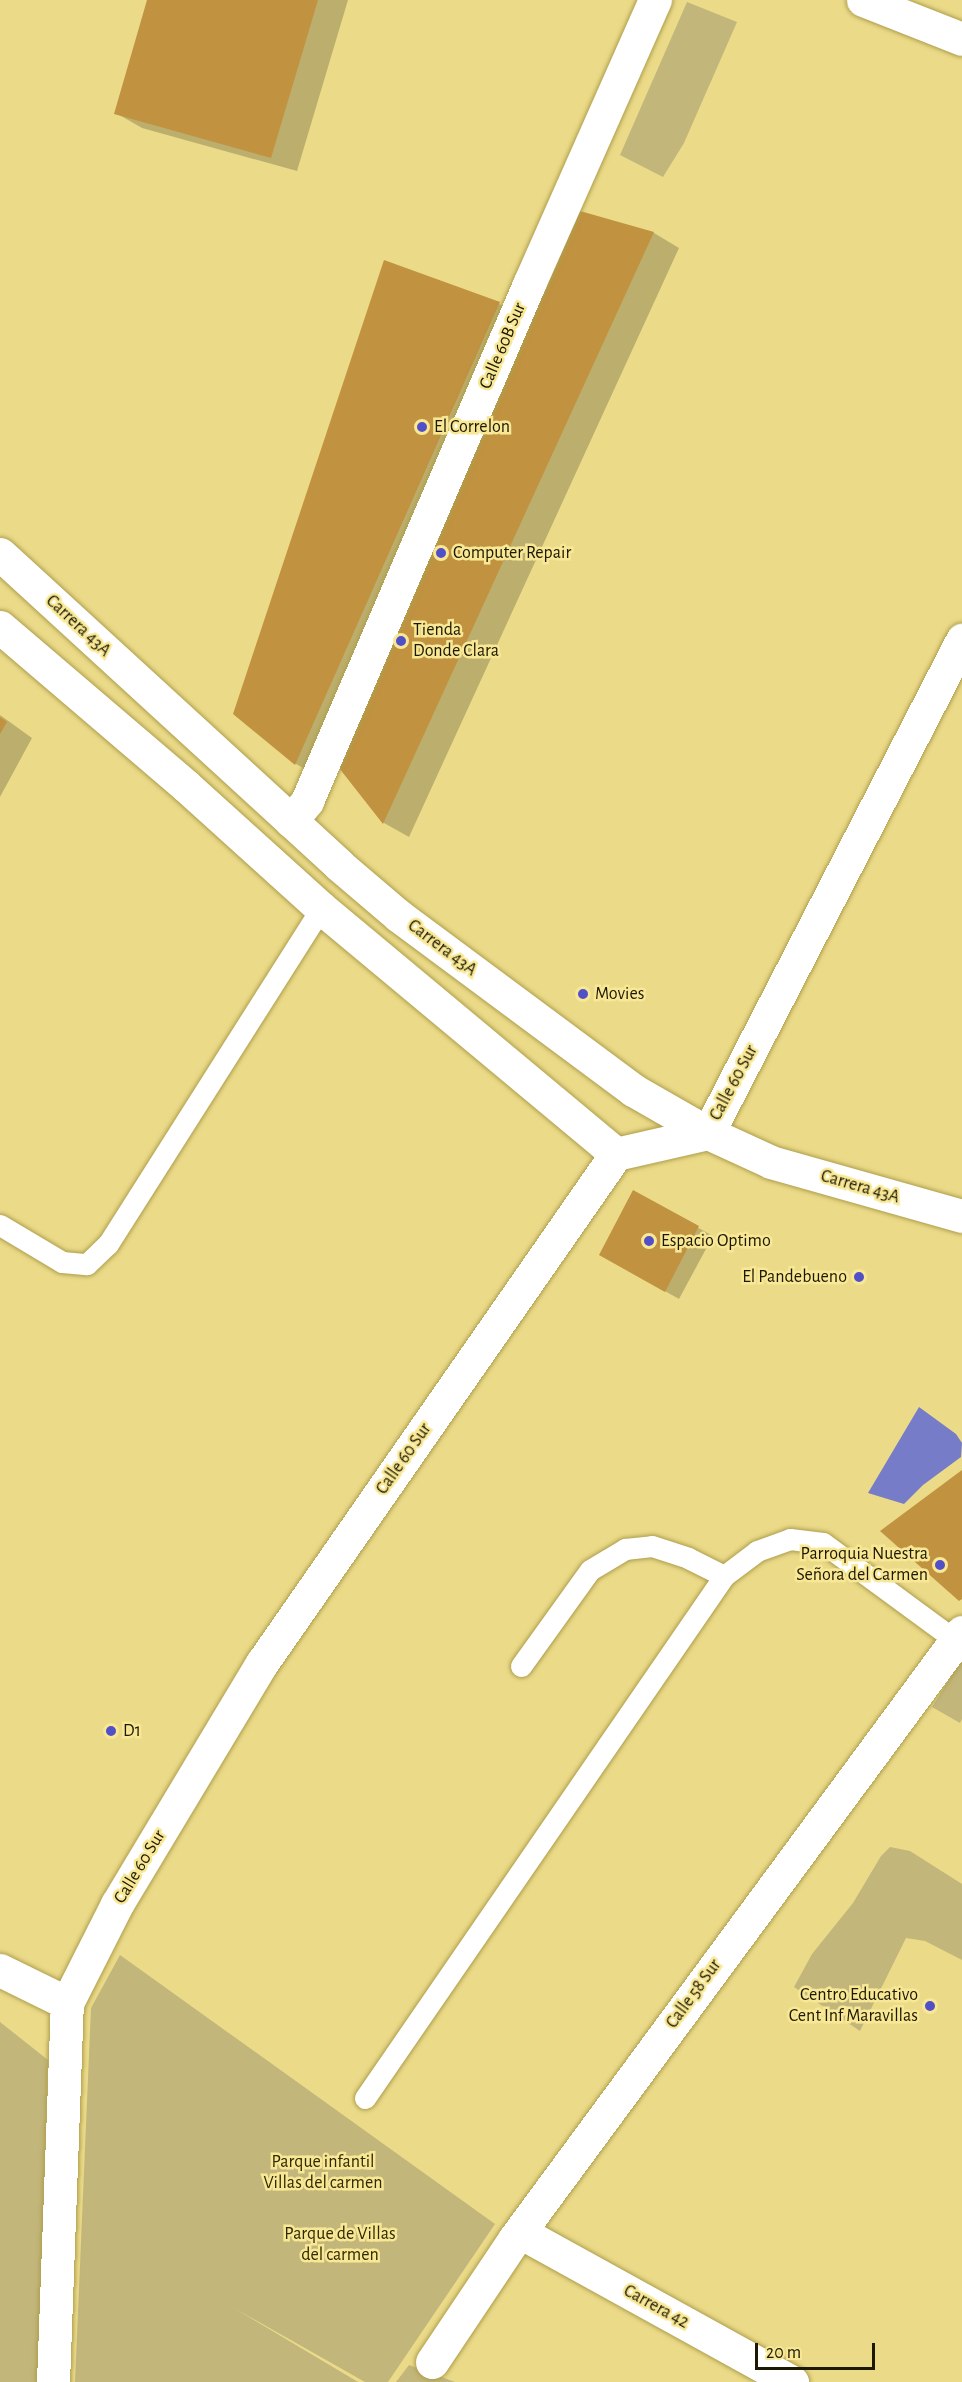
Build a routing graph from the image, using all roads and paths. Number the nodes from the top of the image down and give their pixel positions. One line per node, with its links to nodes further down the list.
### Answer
1 (655, 0): 7 (street, Calle 60B Sur)
2 (863, 0): 3 (street)
3 (962, 39)
4 (0, 554): 7 (street, Carrera 43A)
5 (0, 627): 8 (street)
6 (962, 640): 9 (street, Calle 60 Sur)
7 (291, 821): 9 (street, Carrera 43A)
8 (321, 908): 10 (street); 12 (lane)
9 (708, 1133): 10 (street, Calle 60 Sur); 11 (street, Carrera 43A)
10 (616, 1155): 17 (street, Calle 60 Sur)
11 (962, 1216)
12 (0, 1225)
13 (724, 1576): 14 (lane); 15 (lane); 18 (lane)
14 (959, 1636): 19 (street, Calle 58 Sur)
15 (521, 1666)
16 (0, 1970): 17 (street)
17 (67, 2003): 21 (street, Calle 60 Sur)
18 (365, 2098)
19 (520, 2232): 20 (street, Calle 58 Sur); 22 (street, Carrera 42)
20 (432, 2362)
21 (53, 2382)
22 (792, 2382)

